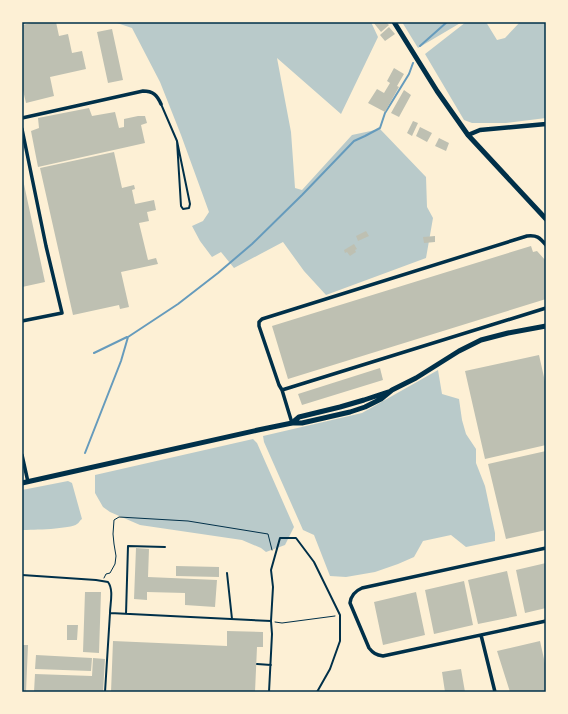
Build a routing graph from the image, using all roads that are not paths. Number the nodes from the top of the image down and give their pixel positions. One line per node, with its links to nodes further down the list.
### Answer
1 (26, 22): 3 (lane)
2 (394, 22): 8 (main road)
3 (22, 23)
4 (161, 104): 5 (street); 9 (lane)
5 (22, 118)
6 (546, 124): 8 (street)
7 (22, 129): 13 (street)
8 (468, 135): 10 (main road)
9 (177, 142): 9 (lane)
10 (546, 219)
11 (546, 245): 15 (street)
12 (546, 308): 15 (street)
13 (22, 321)
14 (546, 326): 16 (main road)
15 (282, 390): 16 (street)
16 (292, 423): 18 (main road)
17 (22, 455): 18 (street)
18 (25, 482)
19 (165, 547): 24 (lane)
20 (546, 548): 28 (street)
21 (227, 573): 25 (lane)
22 (22, 575): 23 (lane)
23 (110, 613): 24 (lane); 31 (lane)
24 (126, 614): 25 (lane)
25 (232, 619): 26 (lane)
26 (271, 621): 30 (lane); 33 (lane)
27 (546, 621): 28 (street)
28 (481, 635): 34 (street)
29 (257, 664): 30 (lane)
30 (271, 665): 32 (lane)
31 (105, 692)
32 (270, 692)
33 (317, 692)
34 (495, 692)

